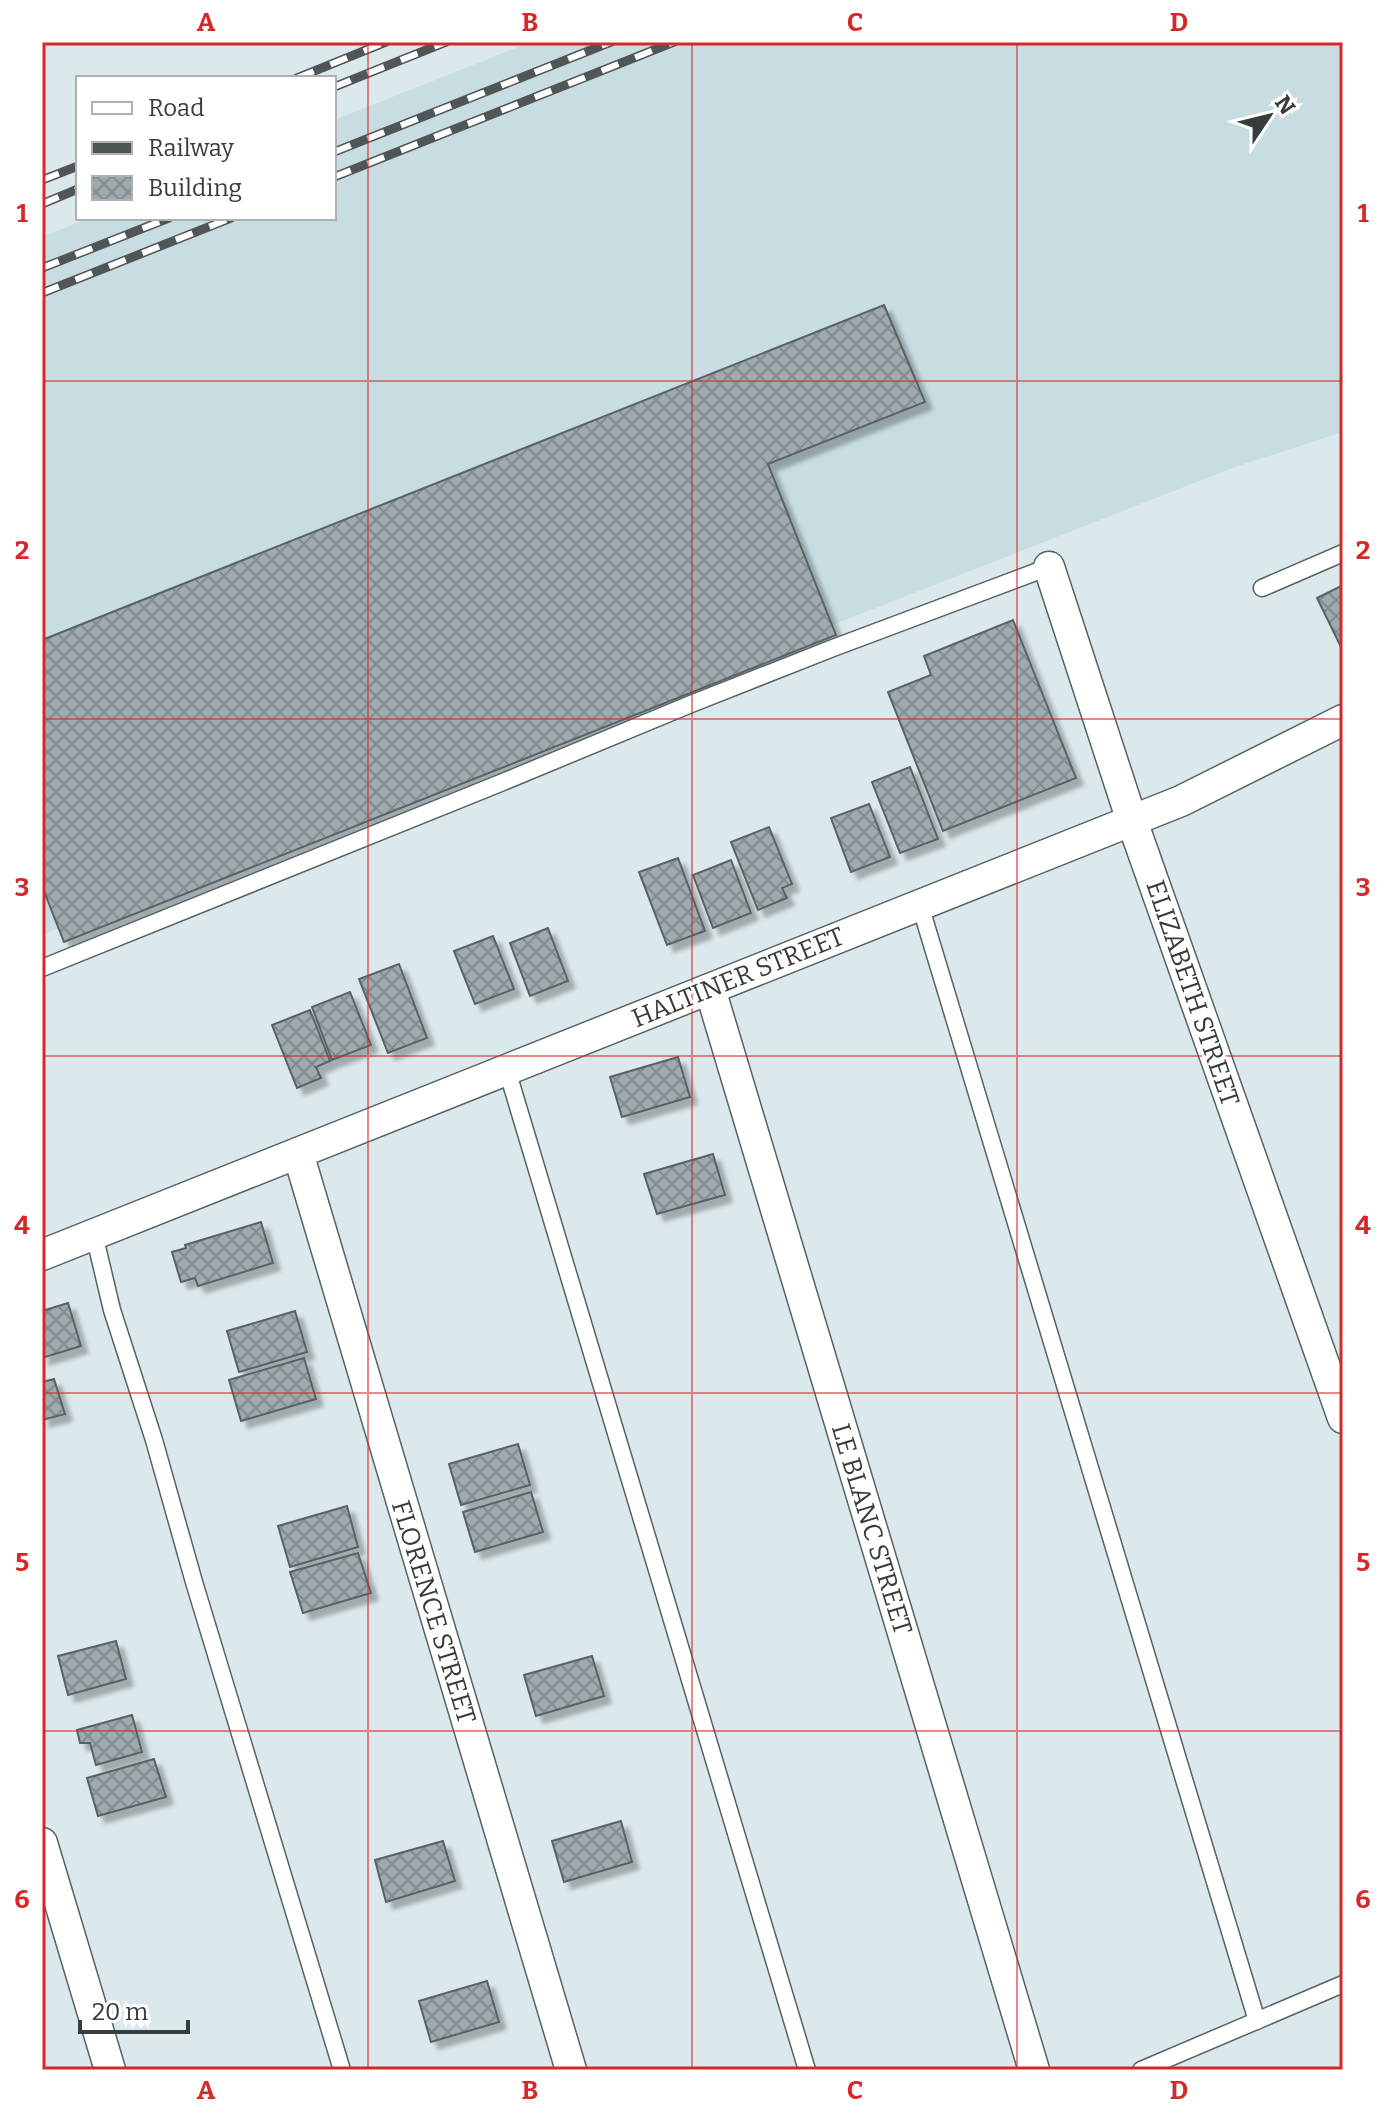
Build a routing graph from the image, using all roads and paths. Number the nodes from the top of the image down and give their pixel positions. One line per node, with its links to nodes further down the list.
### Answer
1 (1343, 553): 3 (lane)
2 (1049, 567): 5 (street, ELIZABETH STREET); 7 (lane)
3 (1262, 588)
4 (1343, 720): 5 (street, HALTINER STREET)
5 (1132, 821): 6 (street, HALTINER STREET); 13 (street, ELIZABETH STREET)
6 (920, 905): 8 (street, HALTINER STREET); 16 (lane)
7 (42, 968)
8 (710, 989): 9 (street, HALTINER STREET); 21 (street, LE BLANC STREET)
9 (507, 1070): 10 (street, HALTINER STREET); 20 (lane)
10 (298, 1153): 11 (street, HALTINER STREET); 19 (street, FLORENCE STREET)
11 (94, 1234): 12 (street, HALTINER STREET); 18 (lane)
12 (42, 1255)
13 (1343, 1418)
14 (42, 1843): 17 (street)
15 (1343, 1984): 16 (lane)
16 (1257, 2021): 22 (lane)
17 (110, 2070)
18 (342, 2070)
19 (571, 2070)
20 (807, 2070)
21 (1034, 2070)
22 (1141, 2070)

